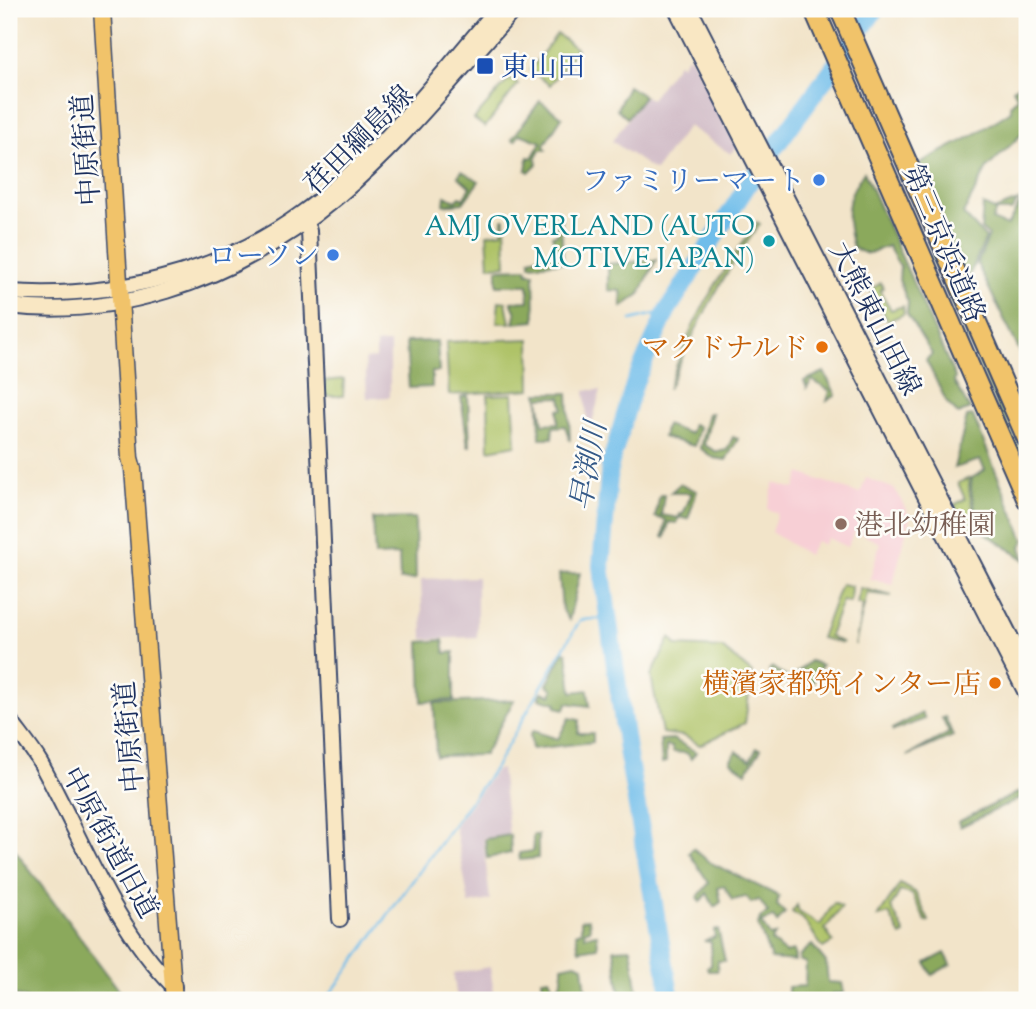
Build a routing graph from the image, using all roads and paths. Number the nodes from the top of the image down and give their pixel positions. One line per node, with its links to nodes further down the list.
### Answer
1 (102, 9): 10 (main road, 中原街道)
2 (497, 9): 8 (street, 荏田綱島線)
3 (515, 9): 8 (street, 荏田綱島線)
4 (676, 9): 13 (street, 大熊東山田線)
5 (690, 9): 13 (street, 大熊東山田線)
6 (814, 9): 14 (highway, 第三京浜道路)
7 (840, 9): 12 (highway, 第三京浜道路)
8 (304, 218): 10 (street, 荏田綱島線); 18 (street)
9 (9, 292): 10 (street, 荏田綱島線)
10 (123, 298): 11 (street, 荏田綱島線); 19 (main road, 中原街道)
11 (9, 306)
12 (1027, 438)
13 (926, 484): 15 (street, 大熊東山田線); 16 (street, 大熊東山田線)
14 (1027, 499)
15 (1027, 669)
16 (1027, 695)
17 (9, 719): 19 (street, 中原街道旧道)
18 (340, 919)
19 (174, 994)

